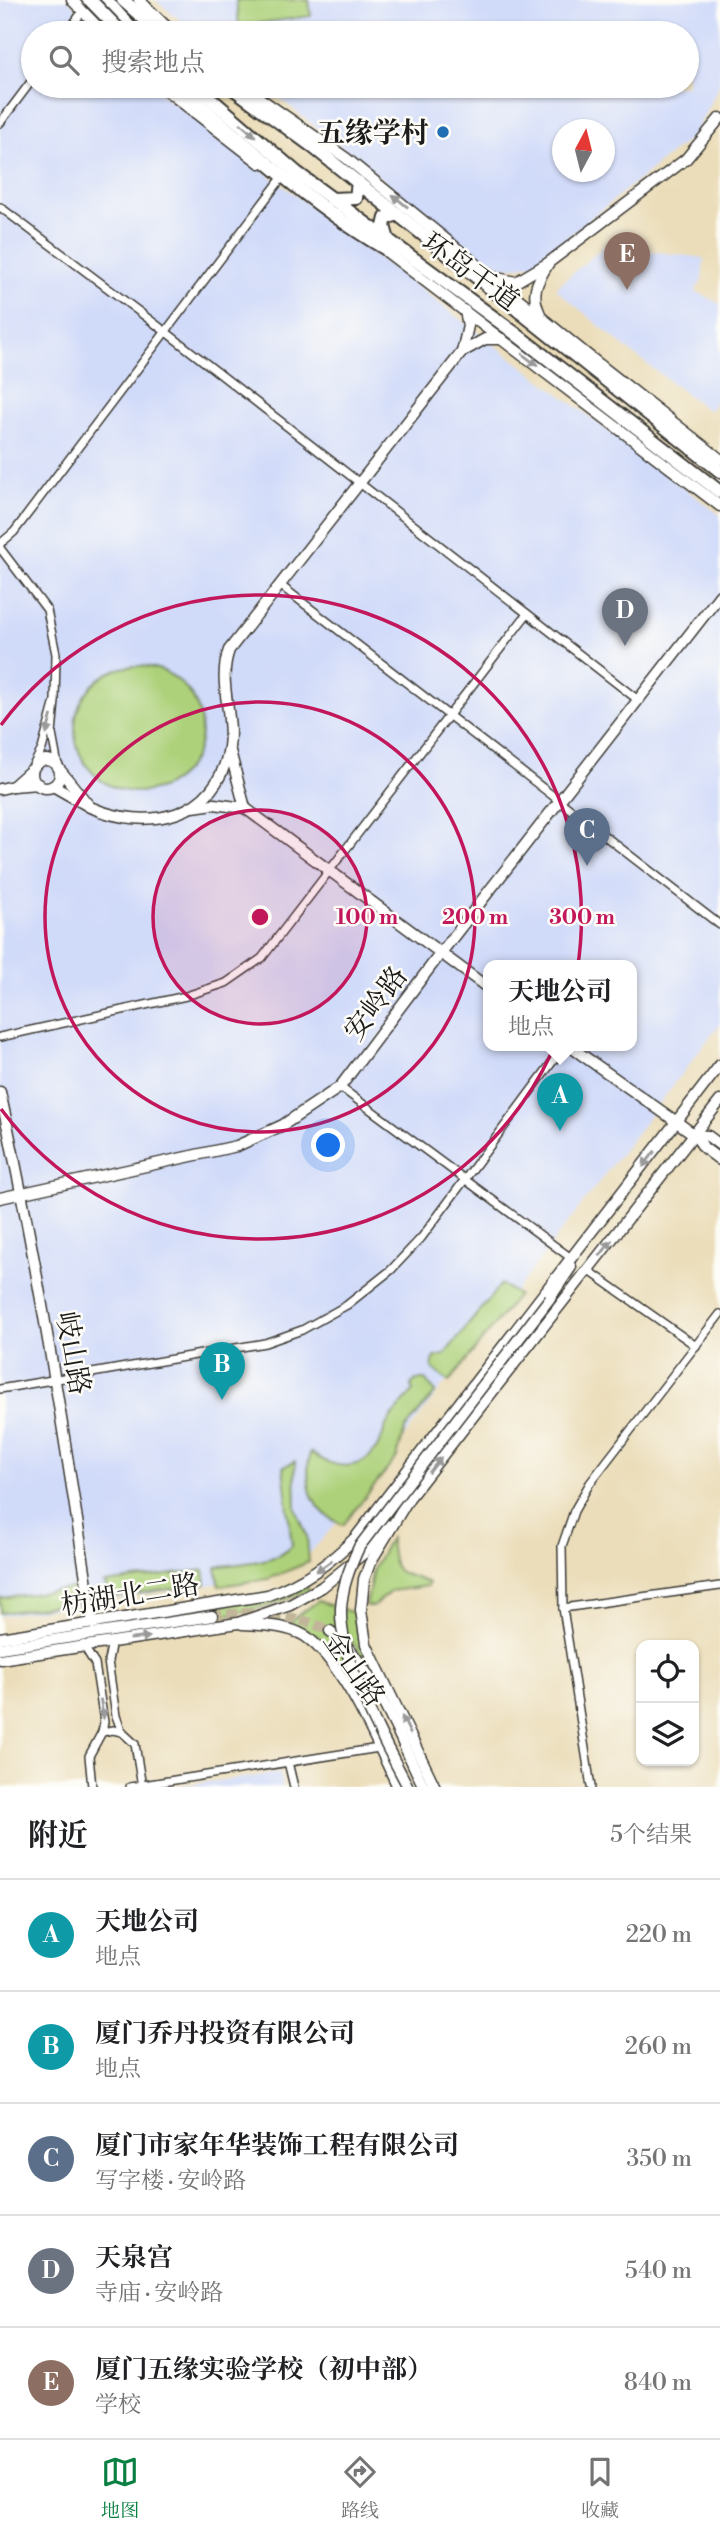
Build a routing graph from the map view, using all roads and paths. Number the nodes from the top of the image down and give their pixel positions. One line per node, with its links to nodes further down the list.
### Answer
1 (72, 0): 6 (main road)
2 (92, 0): 9 (highway); 10 (highway, bridge)
3 (106, 0): 11 (highway)
4 (123, 0): 12 (highway)
5 (139, 0): 13 (main road)
6 (82, 12): 7 (street); 8 (main road)
7 (76, 21)
8 (91, 21)
9 (106, 21)
10 (111, 21)
11 (124, 21)
12 (147, 21)
13 (161, 21)
14 (21, 95): 21 (street)
15 (176, 98): 22 (main road)
16 (192, 98): 27 (highway)
17 (211, 98): 24 (highway, 环岛干道, one-way to 24)
18 (246, 98): 23 (highway, 环岛干道)
19 (259, 98): 30 (main road, one-way to 19)
20 (720, 118): 29 (main road)
21 (0, 123)
22 (281, 179): 27 (main road); 34 (street)
23 (358, 182): 24 (highway); 26 (highway, 环岛干道)
24 (332, 199): 28 (highway, 环岛干道)
25 (0, 207): 34 (street)
26 (398, 214): 28 (highway); 38 (highway, 环岛干道)
27 (352, 228): 31 (highway); 32 (main road)
28 (389, 240): 31 (highway, 环岛干道)
29 (548, 263): 30 (main road); 33 (main road)
30 (494, 278): 33 (main road)
31 (441, 279): 40 (highway, 环岛干道)
32 (466, 311): 35 (main road); 36 (main road)
33 (543, 319): 37 (main road)
34 (166, 332): 39 (street); 42 (street)
35 (502, 339): 36 (main road); 41 (main road, one-way to 41)
36 (462, 352): 39 (main road)
37 (720, 458)
38 (720, 471)
39 (360, 483): 43 (main road); 45 (street)
40 (720, 492)
41 (720, 506)
42 (0, 546): 47 (street)
43 (280, 585): 48 (street); 49 (main road)
44 (720, 595): 46 (main road, 安岭路)
45 (527, 614): 46 (street); 48 (street)
46 (638, 700): 56 (main road, 安岭路)
47 (55, 701): 50 (street, one-way to 50); 51 (street)
48 (449, 716): 56 (street); 60 (street)
49 (229, 745): 58 (main road); 59 (main road)
50 (32, 767): 51 (main road); 52 (main road); 53 (main road)
51 (59, 768): 54 (main road); 57 (main road)
52 (38, 784): 53 (main road); 54 (main road)
53 (13, 786): 55 (main road)
54 (53, 786): 57 (main road)
55 (0, 789)
56 (559, 802): 61 (street); 62 (main road, 安岭路)
57 (90, 807): 58 (main road)
58 (193, 807): 59 (main road)
59 (245, 808): 60 (main road)
60 (330, 872): 62 (main road); 64 (street)
61 (720, 925)
62 (440, 954): 63 (main road); 68 (main road, 安岭路)
63 (483, 984)
64 (0, 1037)
65 (562, 1051): 75 (street)
66 (575, 1051): 71 (main road)
67 (720, 1065): 71 (main road)
68 (340, 1087): 75 (street); 76 (main road, 安岭路)
69 (0, 1093): 76 (main road, 岐山路)
70 (720, 1101): 72 (main road)
71 (676, 1122): 72 (main road); 78 (main road, one-way to 78)
72 (695, 1135): 73 (main road); 74 (main road); 80 (main road, one-way to 72)
73 (720, 1145)
74 (720, 1160)
75 (465, 1178): 79 (street); 83 (street)
76 (23, 1194): 77 (main road, 安岭路); 83 (main road, 岐山路)
77 (0, 1198)
78 (613, 1206): 79 (main road, 枋湖北二路); 106 (main road, bridge)
79 (571, 1258): 90 (main road, 枋湖北二路, one-way to 90)
80 (589, 1270): 82 (street); 85 (main road, one-way to 80)
81 (720, 1314): 82 (street)
82 (696, 1346): 87 (street)
83 (57, 1380): 84 (street); 90 (main road, 岐山路)
84 (0, 1389)
85 (409, 1499): 89 (main road); 108 (main road, 金山路, one-way to 85)
86 (720, 1586): 87 (street)
87 (563, 1608): 109 (street)
88 (212, 1616): 95 (main road)
89 (238, 1623): 93 (main road, 枋湖北二路, one-way to 89); 99 (main road, 金山路)
90 (93, 1624): 92 (main road, 枋湖北二路)
91 (330, 1631): 107 (main road)
92 (0, 1638)
93 (112, 1641): 94 (main road, 枋湖北二路); 98 (street)
94 (83, 1645): 96 (main road, 枋湖北二路); 97 (street, one-way to 97)
95 (0, 1648)
96 (0, 1659)
97 (102, 1732): 98 (street); 102 (street)
98 (122, 1732): 101 (street)
99 (379, 1748): 100 (street); 105 (main road, 金山路)
100 (288, 1762): 101 (street); 104 (street)
101 (142, 1786): 103 (street)
102 (92, 1787)
103 (130, 1787)
104 (294, 1787)
105 (398, 1787)
106 (408, 1787)
107 (424, 1787)
108 (435, 1787)
109 (591, 1787)

